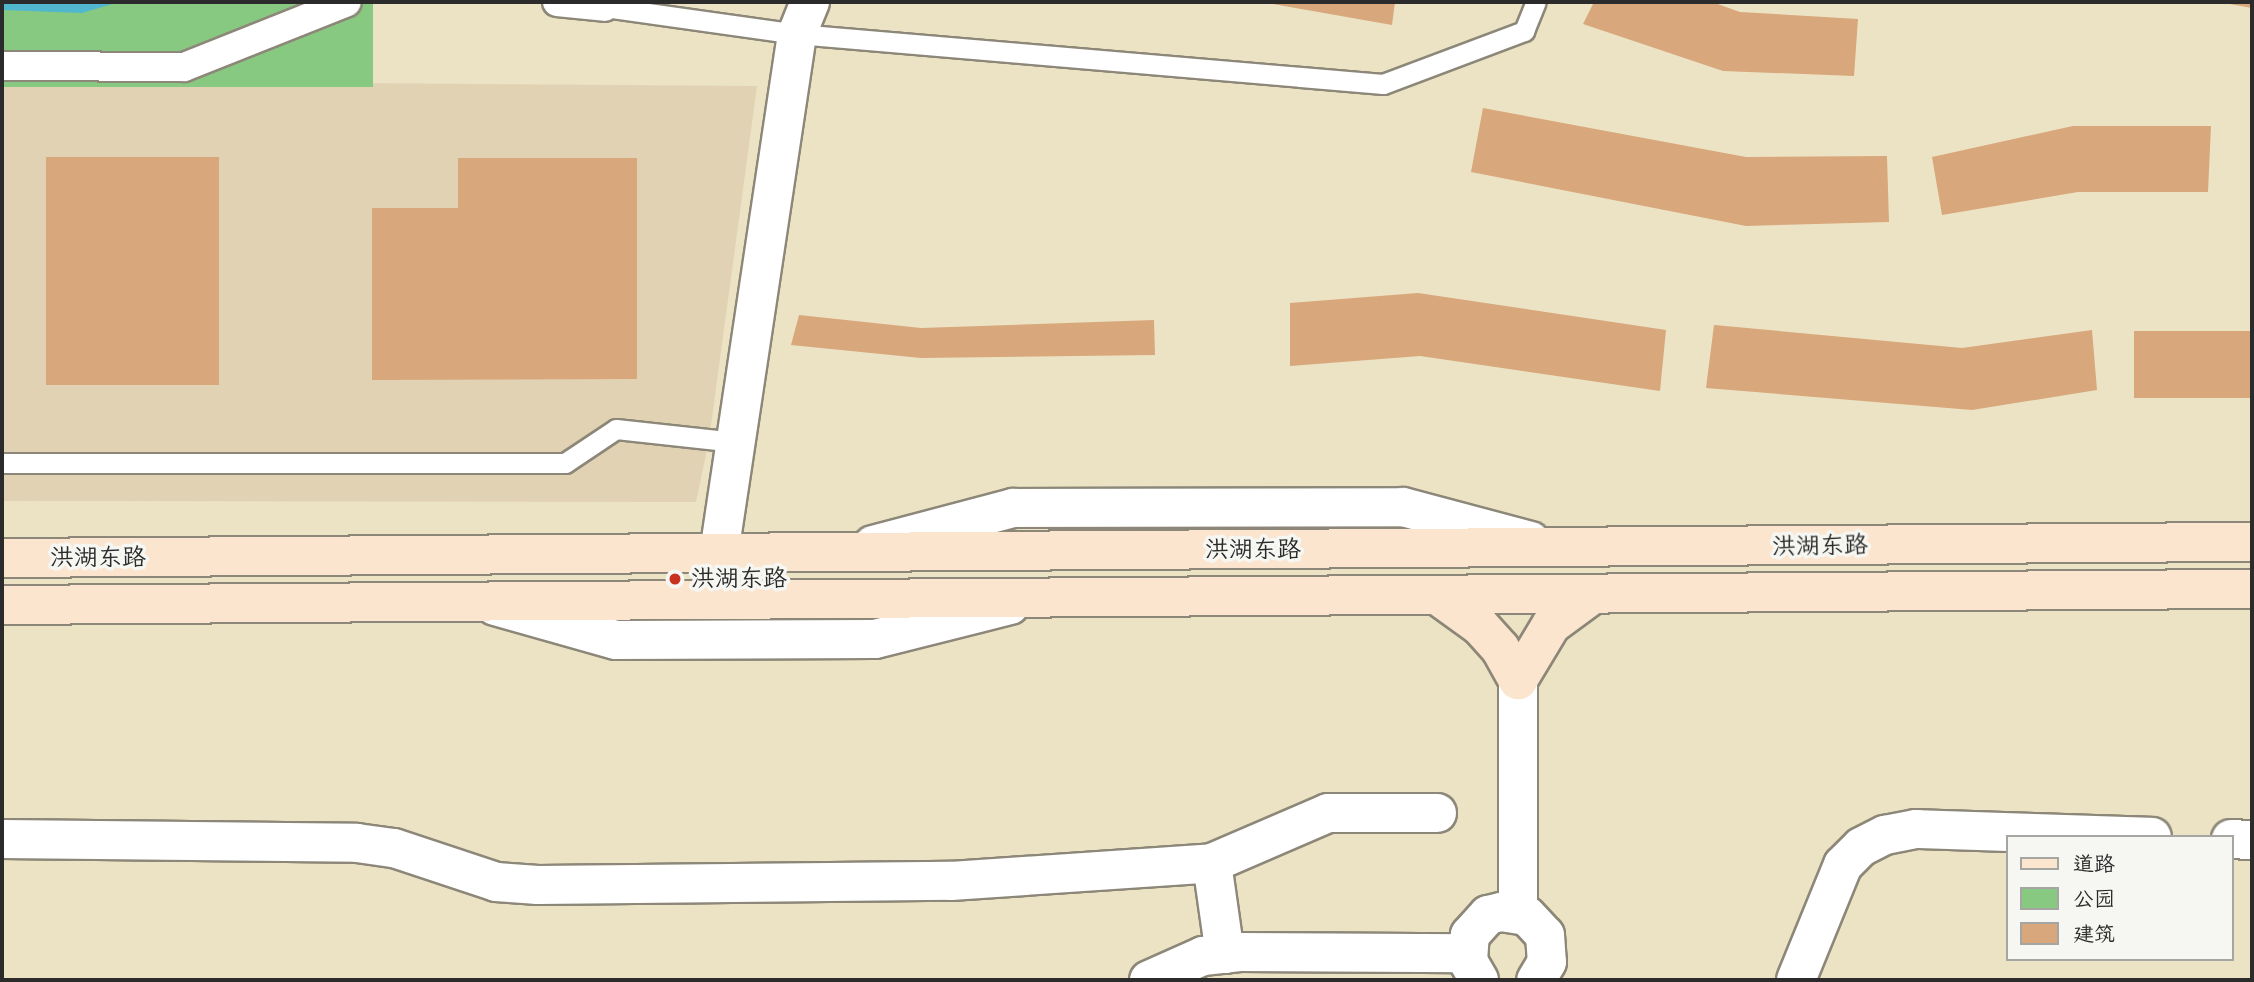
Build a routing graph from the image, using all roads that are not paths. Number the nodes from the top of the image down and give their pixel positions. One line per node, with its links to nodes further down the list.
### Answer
1 (347, 2): 6 (street)
2 (556, 2): 4 (street)
3 (1536, 2): 5 (lane)
4 (605, 7): 5 (lane)
5 (803, 18): 7 (street)
6 (2, 66)
7 (735, 442): 8 (lane); 10 (street)
8 (2, 463)
9 (2252, 542): 10 (main road, 洪湖东路)
10 (719, 553): 11 (main road, 洪湖东路)
11 (2, 558)
12 (2252, 589): 14 (main road, 洪湖东路)
13 (1437, 594): 14 (main road, 洪湖东路); 15 (main road, 洪湖东路); 16 (main road)
14 (1593, 594): 16 (main road)
15 (2, 605)
16 (1518, 680): 23 (street)
17 (1437, 813): 22 (street)
18 (2093, 835): 28 (street)
19 (2, 839): 22 (street)
20 (2233, 839): 21 (street)
21 (2252, 840)
22 (1212, 863): 24 (street)
23 (1518, 913): 25 (street); 27 (street)
24 (1225, 954): 25 (street); 26 (street)
25 (1473, 966)
26 (1149, 980)
27 (1536, 980)
28 (1796, 980)

